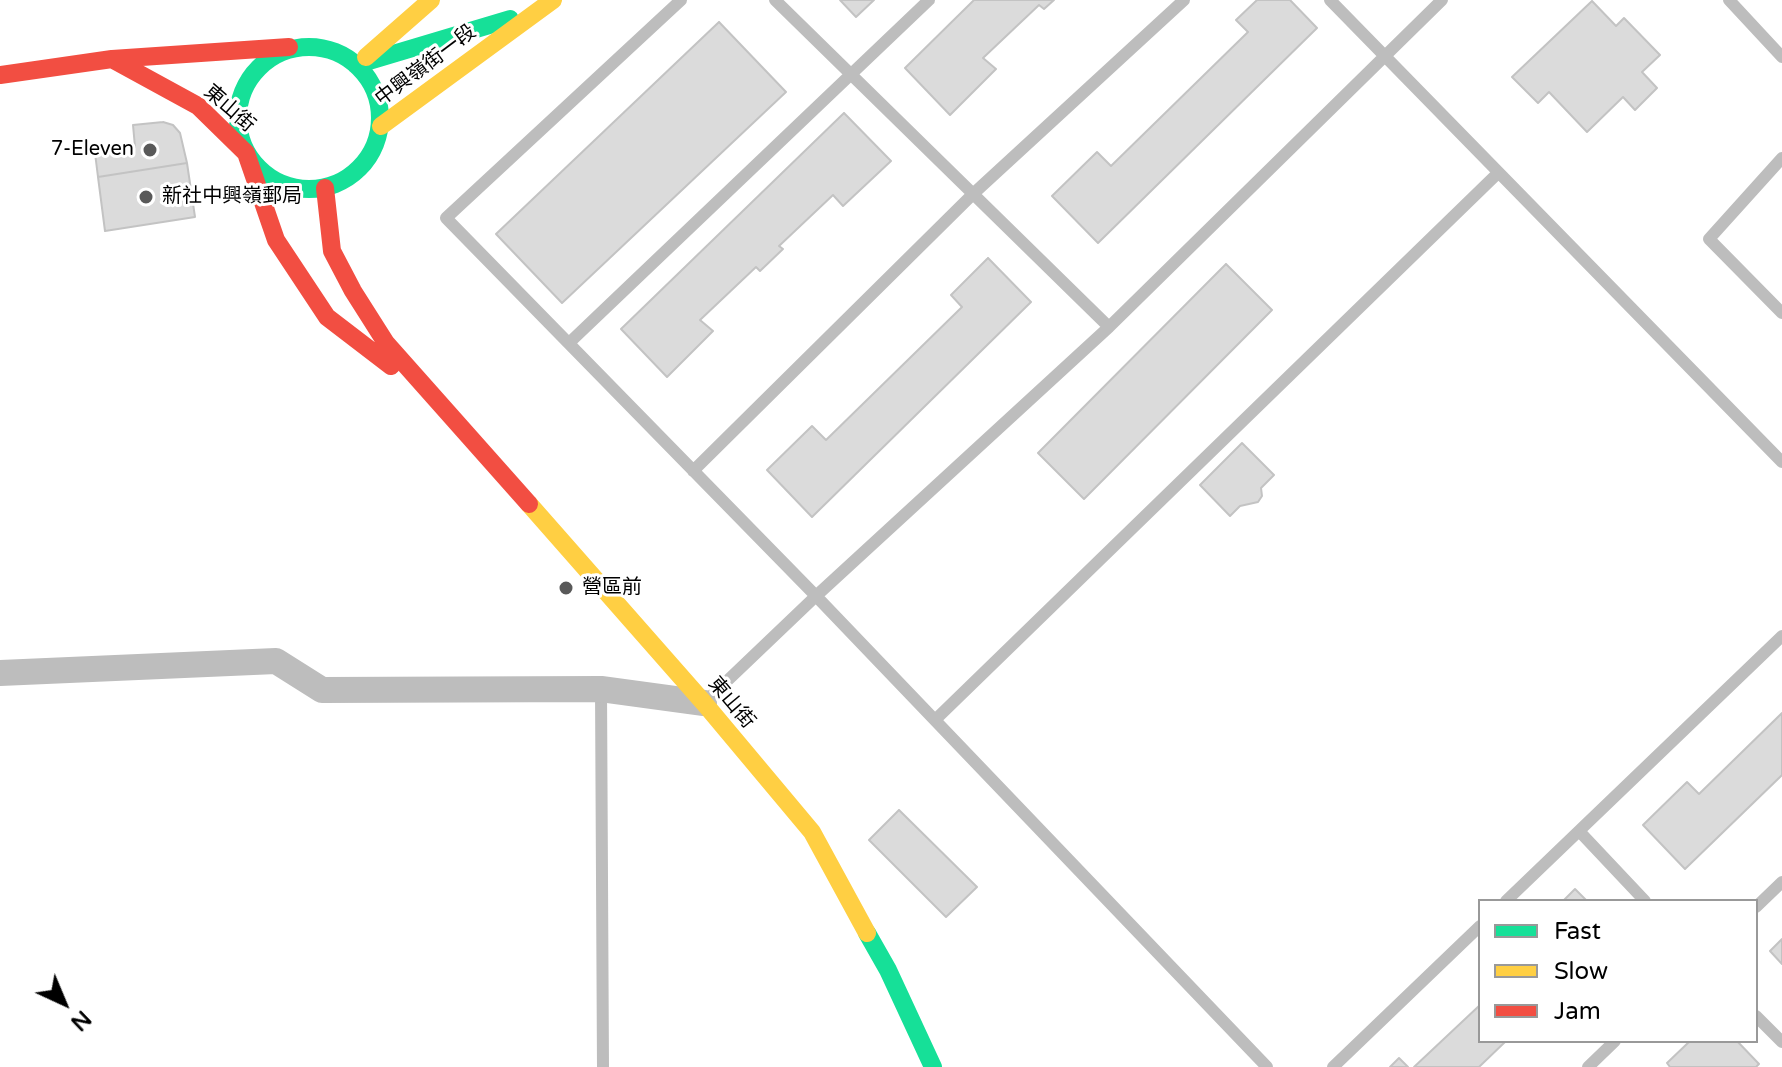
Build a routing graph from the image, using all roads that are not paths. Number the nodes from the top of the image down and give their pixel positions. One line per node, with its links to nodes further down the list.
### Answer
1 (431, 0): 15 (main road)
2 (553, 0): 10 (main road, 中興嶺街一段)
3 (681, 0): 26 (lane)
4 (775, 0): 16 (lane)
5 (929, 0): 16 (lane)
6 (1184, 0): 23 (lane)
7 (1330, 0): 12 (lane)
8 (1442, 0): 12 (lane)
9 (1729, 0): 13 (lane)
10 (535, 12): 15 (main road, 中興嶺街一段); 18 (main road, 中興嶺街一段)
11 (311, 46): 14 (main road, 東山街); 15 (main road); 19 (main road)
12 (1384, 57): 21 (lane); 25 (lane)
13 (1782, 57)
14 (112, 59): 17 (main road); 19 (main road, 東山街)
15 (356, 65): 18 (main road)
16 (851, 74): 23 (lane); 26 (lane)
17 (0, 75)
18 (381, 126): 22 (main road)
19 (246, 153): 22 (main road); 27 (main road, 東山街)
20 (1782, 158): 24 (lane)
21 (1498, 173): 28 (lane); 35 (lane)
22 (325, 188): 27 (main road, 東山街)
23 (973, 194): 25 (lane); 29 (lane)
24 (1782, 313)
25 (1109, 327): 30 (lane)
26 (569, 343): 29 (lane)
27 (441, 404): 34 (main road, 東山街)
28 (1782, 462)
29 (693, 471): 30 (lane)
30 (816, 596): 34 (lane); 35 (lane)
31 (1782, 636): 36 (lane)
32 (0, 673): 33 (street)
33 (601, 689): 34 (street); 45 (lane)
34 (704, 703): 46 (main road, 東山街)
35 (935, 720): 47 (lane)
36 (1579, 831): 38 (lane); 39 (lane)
37 (1782, 882): 40 (lane)
38 (1508, 899)
39 (1643, 899)
40 (1758, 905)
41 (1478, 928): 48 (lane)
42 (1758, 1018): 43 (lane)
43 (1782, 1042)
44 (1613, 1043): 49 (lane)
45 (603, 1067)
46 (933, 1067)
47 (1267, 1067)
48 (1333, 1067)
49 (1588, 1067)

